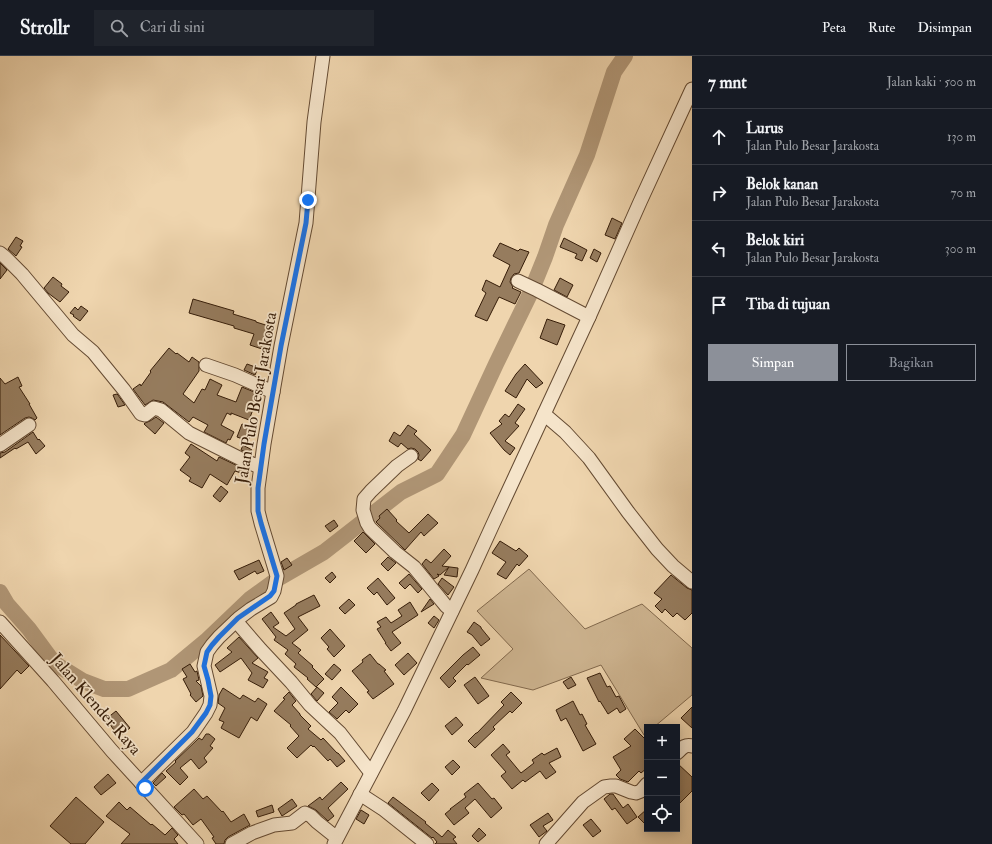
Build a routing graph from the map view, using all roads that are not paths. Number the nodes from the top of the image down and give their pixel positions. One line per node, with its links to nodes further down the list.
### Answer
1 (323, 56): 7 (street, Jalan Pulo Besar Jarakosta)
2 (692, 89): 5 (street)
3 (0, 253): 12 (street)
4 (521, 282): 5 (street)
5 (589, 317): 8 (street)
6 (206, 365): 7 (street)
7 (273, 392): 12 (street, Jalan Pulo Besar Jarakosta)
8 (544, 414): 13 (street); 14 (street)
9 (29, 425): 10 (street)
10 (0, 445)
11 (411, 456): 14 (street)
12 (260, 468): 15 (street, Jalan Pulo Besar Jarakosta)
13 (692, 582)
14 (452, 611): 19 (street)
15 (236, 621): 19 (street); 20 (street, Jalan Pulo Besar Jarakosta)
16 (0, 622): 20 (street, Jalan Klender Raya)
17 (692, 746): 18 (street)
18 (680, 750)
19 (371, 773): 22 (street)
20 (141, 783): 24 (street, Jalan Klender Raya)
21 (644, 788): 27 (street)
22 (368, 799): 23 (street); 26 (street)
23 (335, 841): 25 (street)
24 (197, 844)
25 (232, 844)
26 (427, 844)
27 (546, 844)

